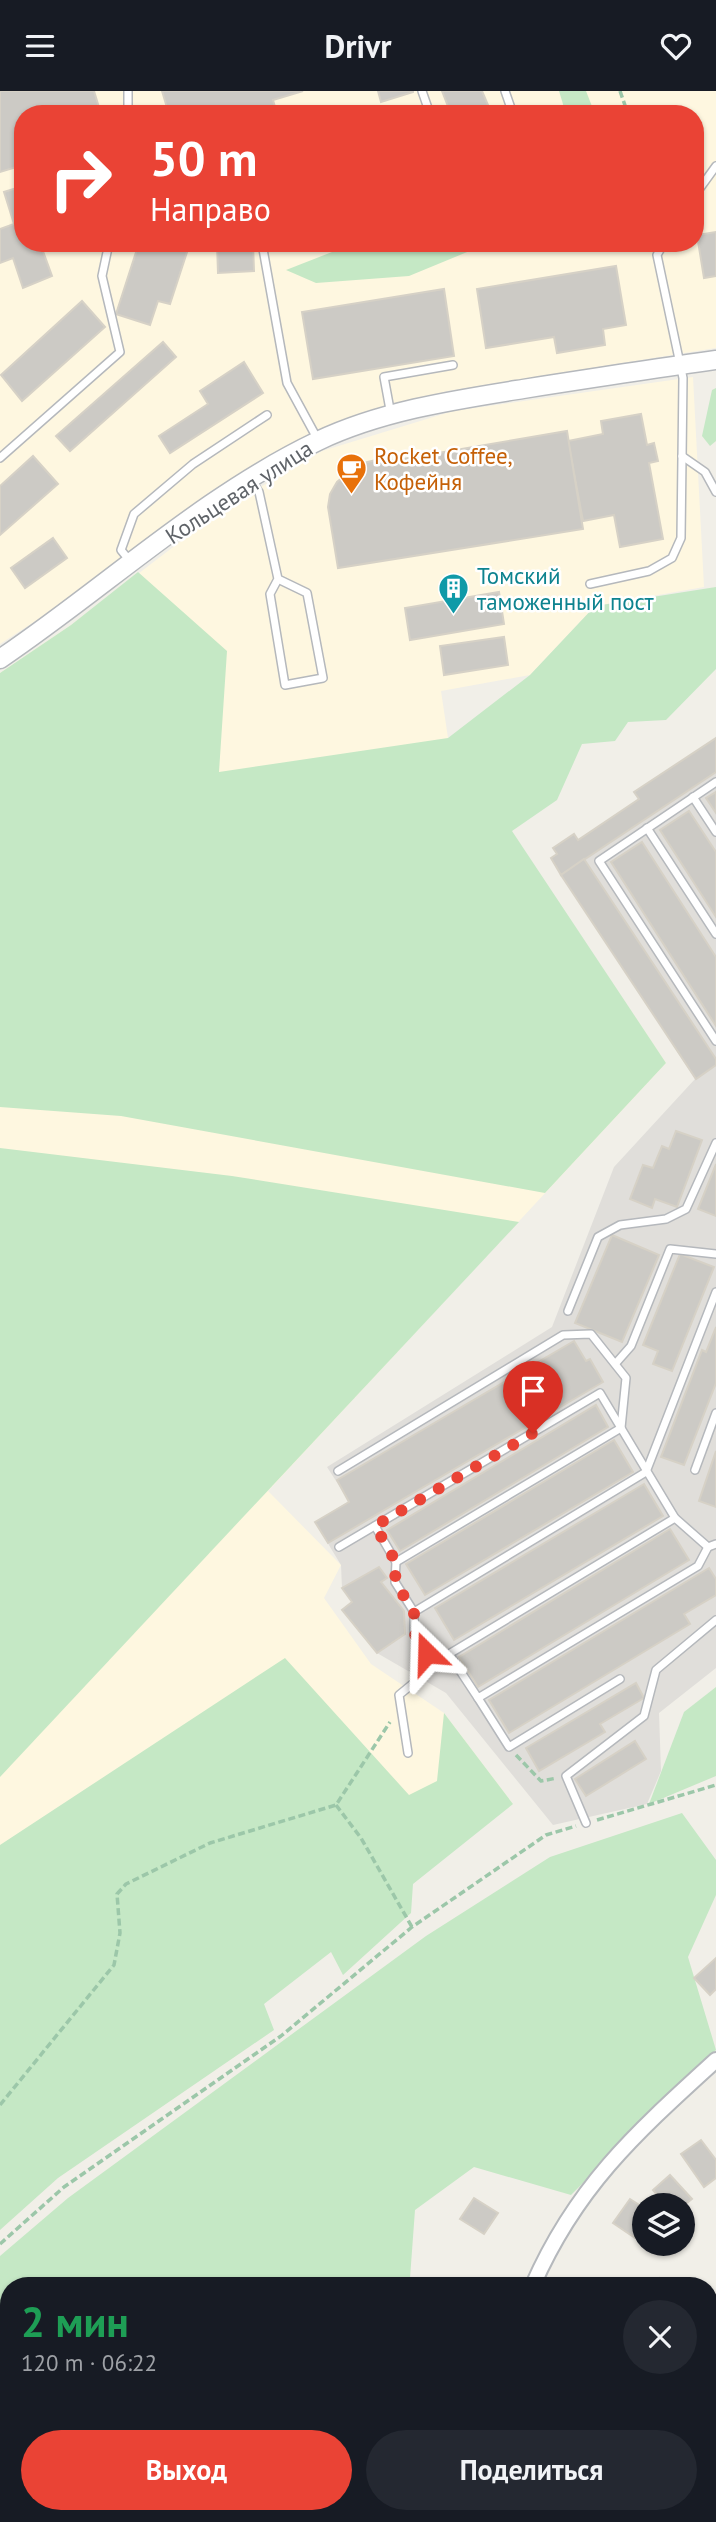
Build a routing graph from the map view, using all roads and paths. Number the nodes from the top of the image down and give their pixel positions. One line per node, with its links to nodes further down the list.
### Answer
1 (716, 166): 2 (lane)
2 (704, 183)
3 (107, 252): 13 (lane)
4 (265, 252): 11 (lane)
5 (659, 252): 8 (lane)
6 (716, 360): 8 (street, Кольцевая улица)
7 (453, 365): 10 (lane)
8 (681, 365): 10 (street, Кольцевая улица); 12 (lane)
9 (267, 415): 16 (lane)
10 (391, 416): 11 (street, Кольцевая улица)
11 (319, 440): 14 (street, Кольцевая улица)
12 (682, 456): 15 (lane); 18 (lane)
13 (0, 458)
14 (251, 480): 16 (street, Кольцевая улица); 17 (lane)
15 (716, 492)
16 (131, 563): 19 (street, Кольцевая улица)
17 (278, 579): 17 (lane)
18 (590, 584)
19 (0, 659)
20 (716, 782): 21 (lane)
21 (693, 797): 22 (lane); 23 (lane)
22 (647, 828): 24 (lane); 25 (lane)
23 (716, 832)
24 (716, 935)
25 (716, 1041)
26 (716, 1143): 29 (lane)
27 (716, 1254): 30 (lane)
28 (716, 1292): 35 (lane)
29 (568, 1311)
30 (616, 1363): 32 (lane); 34 (lane)
31 (716, 1413): 33 (lane)
32 (621, 1428): 35 (lane); 37 (lane); 40 (lane)
33 (695, 1470)
34 (338, 1471)
35 (646, 1472): 36 (lane); 41 (lane)
36 (675, 1518): 38 (lane); 43 (lane)
37 (375, 1526): 39 (lane); 40 (lane)
38 (712, 1545): 45 (lane)
39 (339, 1547)
40 (396, 1562): 41 (lane)
41 (414, 1612): 43 (lane)
42 (716, 1620): 49 (lane)
43 (449, 1654): 45 (lane); 46 (lane)
44 (620, 1679): 47 (lane)
45 (478, 1698): 47 (lane)
46 (401, 1706): 48 (lane); 51 (path)
47 (509, 1747): 49 (path)
48 (408, 1753)
49 (566, 1776): 52 (lane)
50 (716, 1785): 52 (path)
51 (336, 1805): 53 (path); 55 (path)
52 (586, 1823): 53 (path)
53 (412, 1927): 56 (path)
54 (716, 2060): 57 (street)
55 (0, 2105)
56 (0, 2244)
57 (536, 2277)

